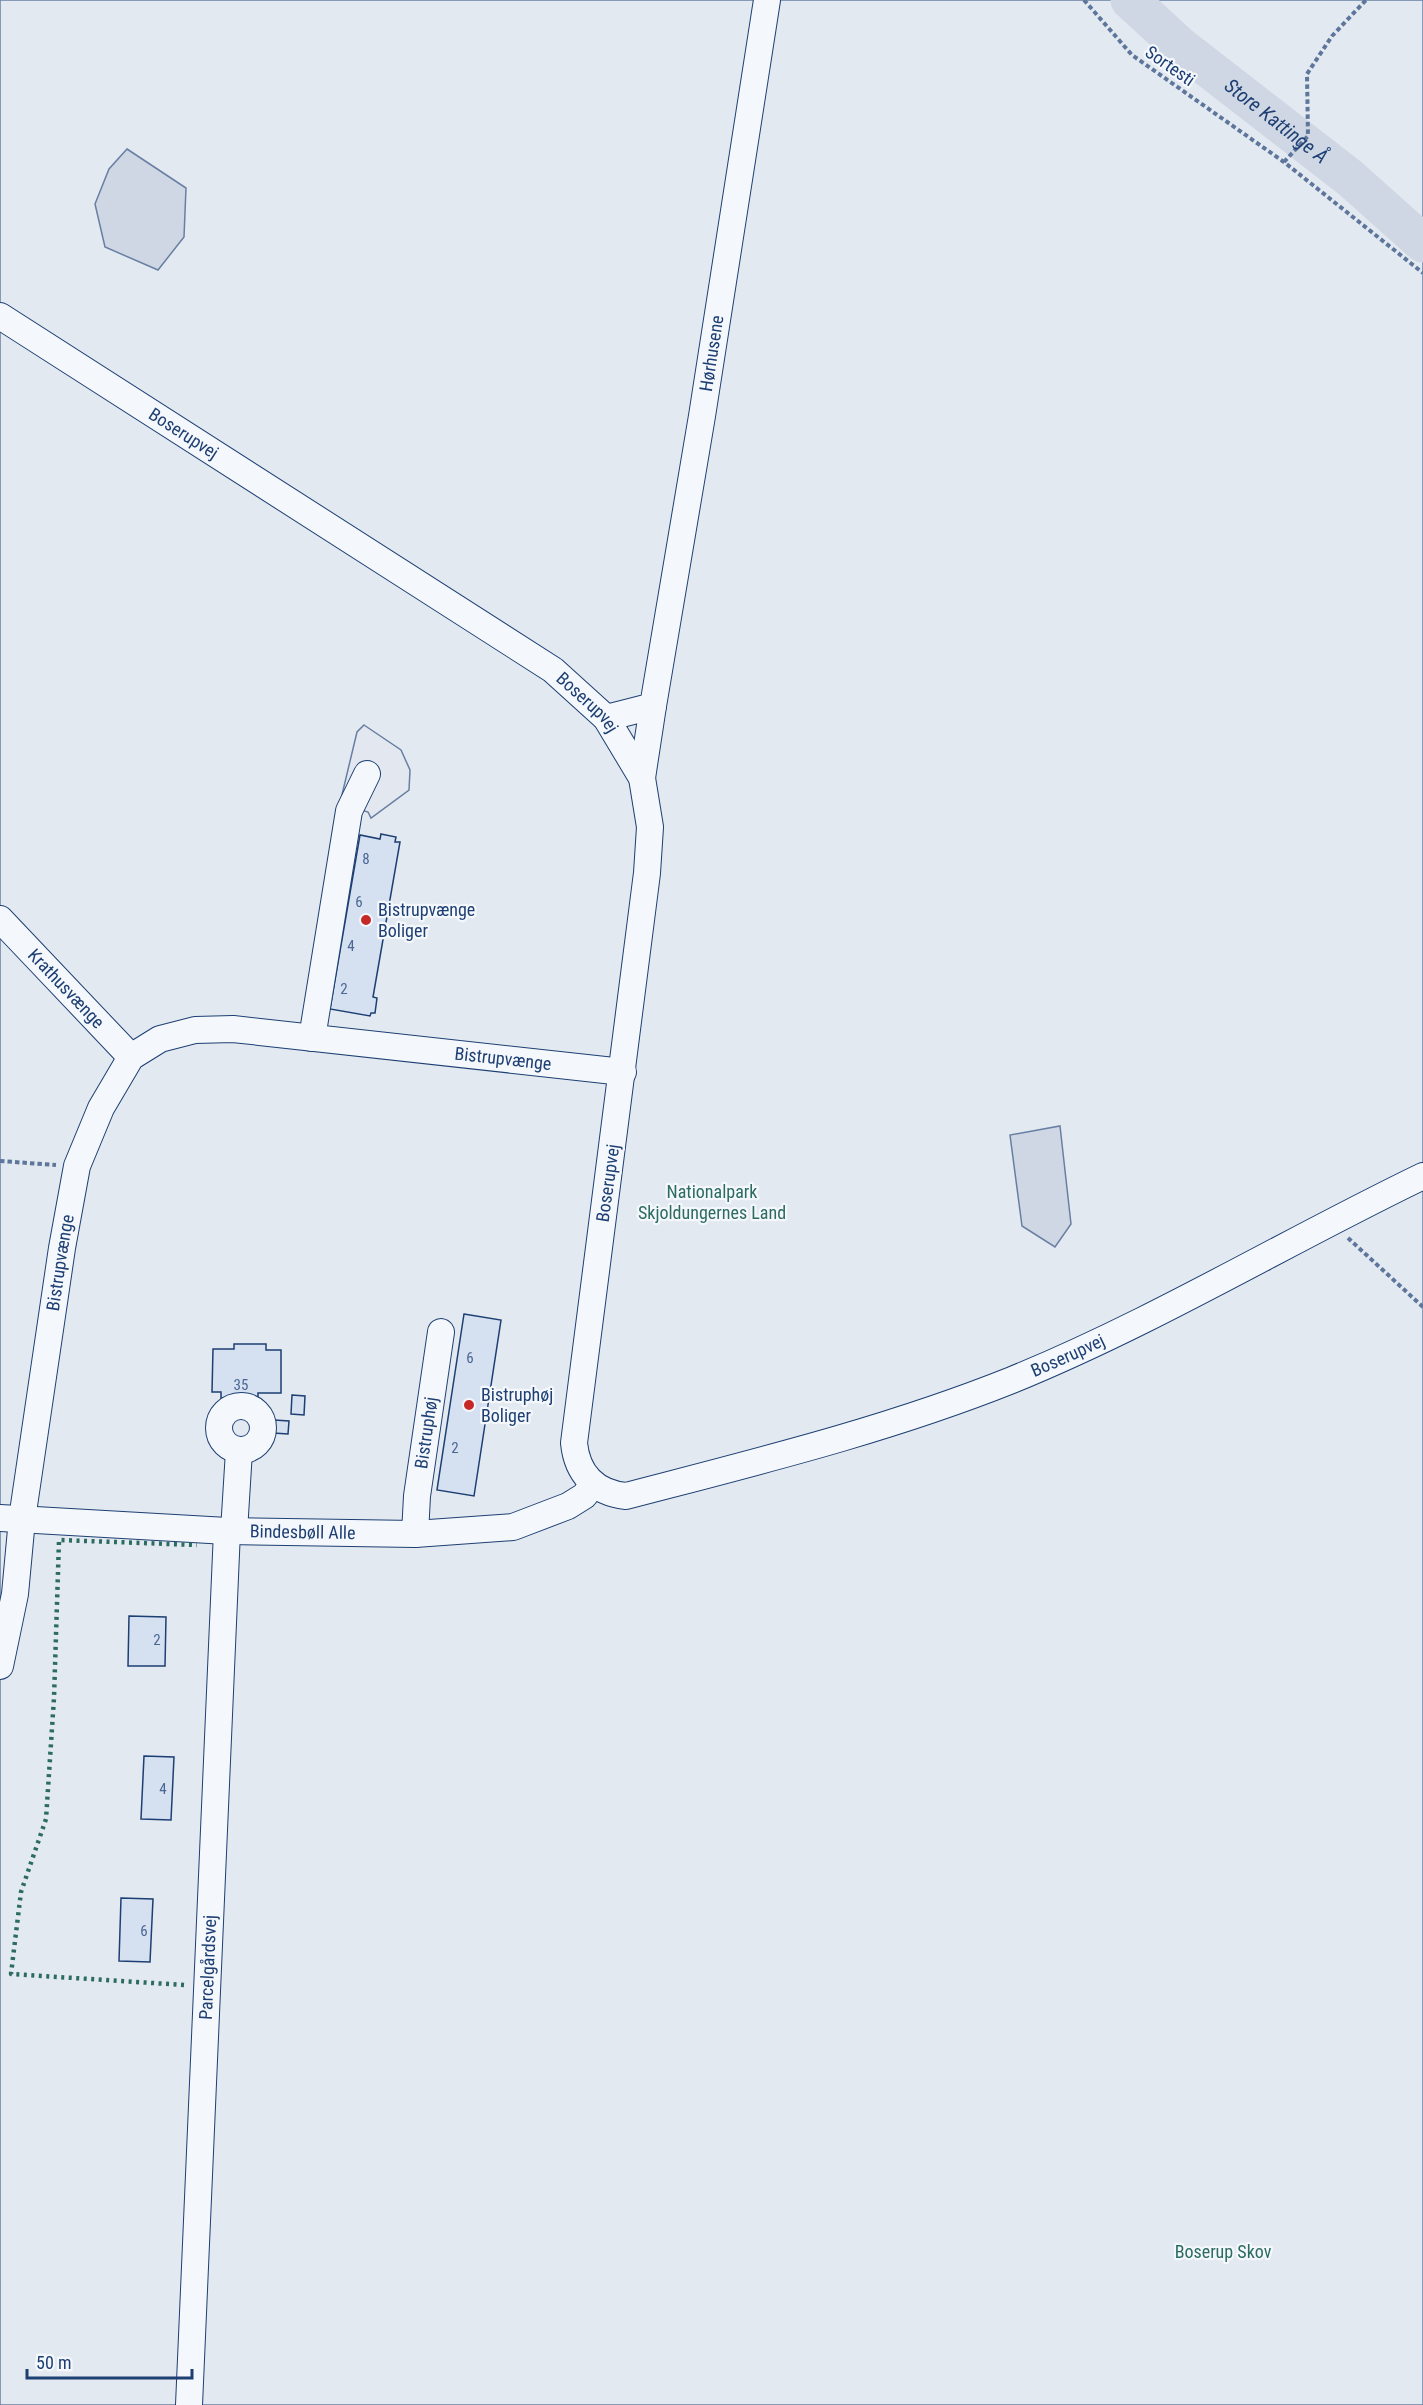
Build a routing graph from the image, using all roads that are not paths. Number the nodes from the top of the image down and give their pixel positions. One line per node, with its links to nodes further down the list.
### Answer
1 (767, 0): 3 (street, Hørhusene)
2 (0, 316): 4 (street, Boserupvej)
3 (653, 706): 4 (street); 6 (street, Hørhusene)
4 (606, 718): 6 (street, Boserupvej)
5 (367, 774): 8 (street)
6 (642, 778): 10 (street, Boserupvej)
7 (0, 920): 9 (street, Krathusvænge)
8 (312, 1038): 9 (street, Bistrupvænge); 10 (street, Bistrupvænge)
9 (131, 1057): 15 (street, Bistrupvænge)
10 (623, 1072): 14 (street, Boserupvej)
11 (1423, 1176): 14 (street, Boserupvej)
12 (441, 1332): 17 (street, Bistruphøj)
13 (239, 1451): 16 (street, Parcelgårdsvej)
14 (593, 1485): 17 (street, Bindesbøll Alle)
15 (11, 1519): 16 (street, Bindesbøll Alle); 18 (street, Bistrupvænge)
16 (231, 1531): 17 (street, Bindesbøll Alle); 19 (street, Parcelgårdsvej)
17 (415, 1534)
18 (0, 1666)
19 (189, 2405)

